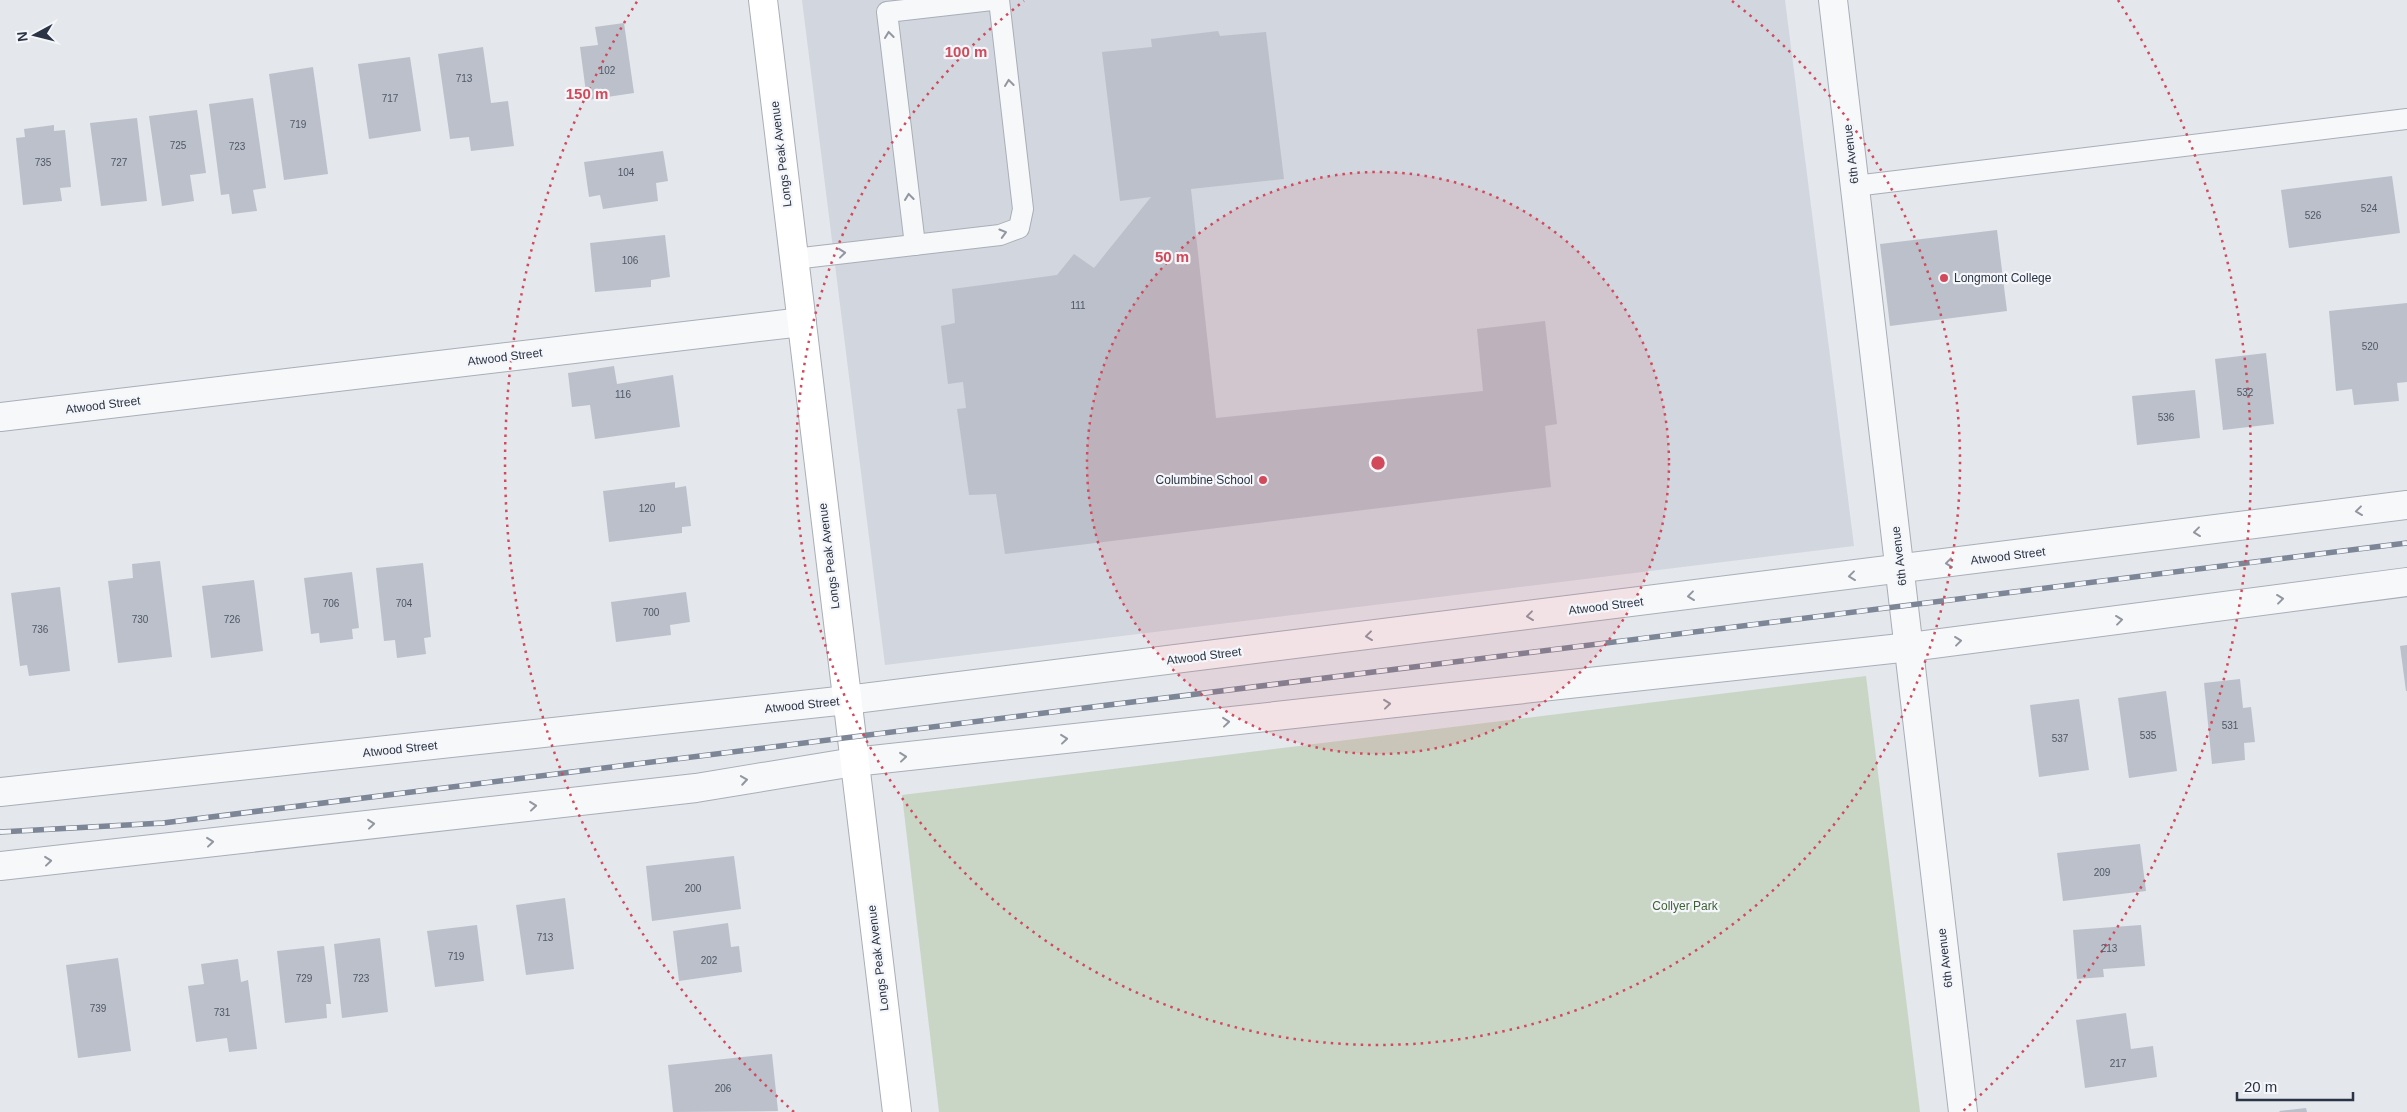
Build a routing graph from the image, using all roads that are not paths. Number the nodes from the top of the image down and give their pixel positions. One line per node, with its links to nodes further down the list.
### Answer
1 (763, 0): 8 (street, Longs Peak Avenue)
2 (992, 0): 7 (lane, one-way to 2)
3 (999, 0): 7 (lane, one-way to 3)
4 (1833, 0): 6 (street, 6th Avenue)
5 (2407, 120): 6 (lane)
6 (1855, 186): 12 (street, 6th Avenue)
7 (915, 245): 8 (lane, one-way to 7)
8 (794, 258): 9 (street, Longs Peak Avenue)
9 (802, 322): 10 (street, Atwood Street); 15 (street, Longs Peak Avenue)
10 (0, 418)
11 (2407, 505): 12 (street, Atwood Street, one-way to 12)
12 (1901, 570): 14 (street, 6th Avenue); 15 (street, Atwood Street, one-way to 15)
13 (2407, 582): 14 (street, one-way to 13)
14 (1910, 647): 16 (street, one-way to 14); 20 (street, 6th Avenue)
15 (847, 700): 16 (street, Longs Peak Avenue); 17 (street, Atwood Street)
16 (854, 762): 18 (street, one-way to 16); 19 (street, Longs Peak Avenue)
17 (0, 792)
18 (0, 866)
19 (897, 1112)
20 (1963, 1112)

